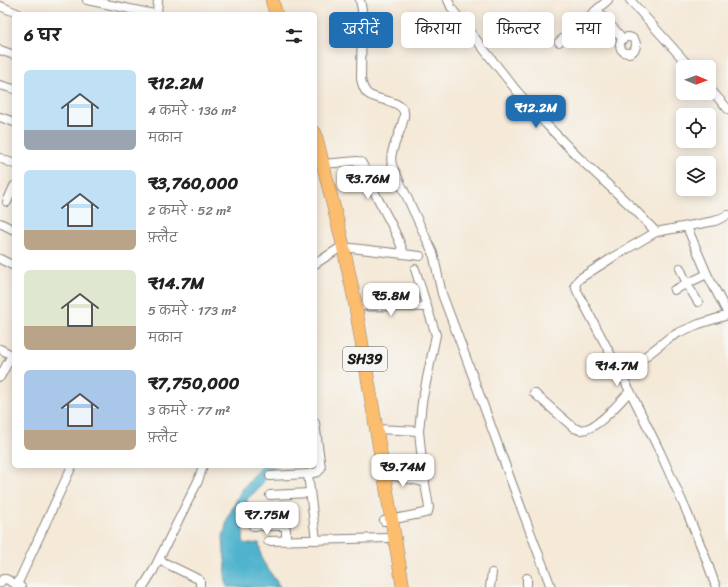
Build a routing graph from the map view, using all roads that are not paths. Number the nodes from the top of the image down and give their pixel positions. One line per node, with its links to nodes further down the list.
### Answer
1 (87, 0): 9 (street)
2 (158, 0): 14 (street)
3 (272, 0): 15 (main road)
4 (280, 0): 16 (main road)
5 (360, 0): 88 (street)
6 (448, 0): 37 (street)
7 (608, 0): 11 (street)
8 (630, 0): 21 (street)
9 (110, 3): 13 (street)
10 (0, 6): 12 (street)
11 (598, 10): 17 (street); 18 (street)
12 (14, 12)
13 (147, 12)
14 (155, 12)
15 (275, 12)
16 (283, 12)
17 (623, 39)
18 (559, 42)
19 (0, 50): 20 (street)
20 (12, 54)
21 (684, 60)
22 (0, 85): 23 (street)
23 (12, 88)
24 (716, 96): 25 (street)
25 (728, 109)
26 (0, 117): 27 (street)
27 (12, 121)
28 (0, 158): 30 (street)
29 (317, 160): 38 (main road, SH39); 39 (street)
30 (12, 163)
31 (12, 191): 32 (street)
32 (7, 202)
33 (728, 215): 35 (street)
34 (0, 223): 36 (street)
35 (687, 227): 37 (street); 46 (street)
36 (12, 229)
37 (656, 232): 56 (street)
38 (341, 248): 39 (street); 42 (street); 50 (main road, SH39); 71 (main road, SH39)
39 (404, 254): 40 (street)
40 (420, 256)
41 (0, 259): 43 (street)
42 (317, 263)
43 (12, 265)
44 (680, 268): 47 (street)
45 (415, 269): 51 (street)
46 (708, 274): 47 (street); 52 (street)
47 (687, 284): 48 (street); 49 (street)
48 (674, 290)
49 (698, 302)
50 (356, 306): 51 (street); 60 (main road, SH39)
51 (427, 307): 61 (street)
52 (728, 315): 56 (street)
53 (0, 349): 54 (street)
54 (12, 355)
55 (12, 358): 57 (street)
56 (619, 372): 58 (street)
57 (0, 377)
58 (630, 391): 59 (street); 89 (street)
59 (534, 393)
60 (377, 429): 61 (street); 66 (main road, SH39)
61 (419, 430): 68 (street)
62 (317, 438): 65 (street)
63 (71, 468): 81 (street)
64 (202, 468): 77 (street)
65 (308, 474): 67 (street); 69 (street)
66 (384, 474): 68 (street); 71 (main road, SH39)
67 (270, 476)
68 (425, 482): 71 (street)
69 (310, 493): 70 (street); 74 (street)
70 (270, 495)
71 (388, 520): 73 (main road, SH39); 85 (main road, SH39)
72 (253, 526): 76 (street)
73 (388, 538): 74 (street); 84 (main road, SH39)
74 (316, 540): 76 (street)
75 (268, 541): 76 (street)
76 (286, 541)
77 (159, 560): 82 (street); 83 (street)
78 (492, 573): 86 (street)
79 (527, 578): 87 (street)
80 (0, 582): 81 (street)
81 (19, 586)
82 (144, 587)
83 (200, 587)
84 (396, 587)
85 (403, 587)
86 (490, 587)
87 (526, 587)
88 (551, 587)
89 (716, 587)

